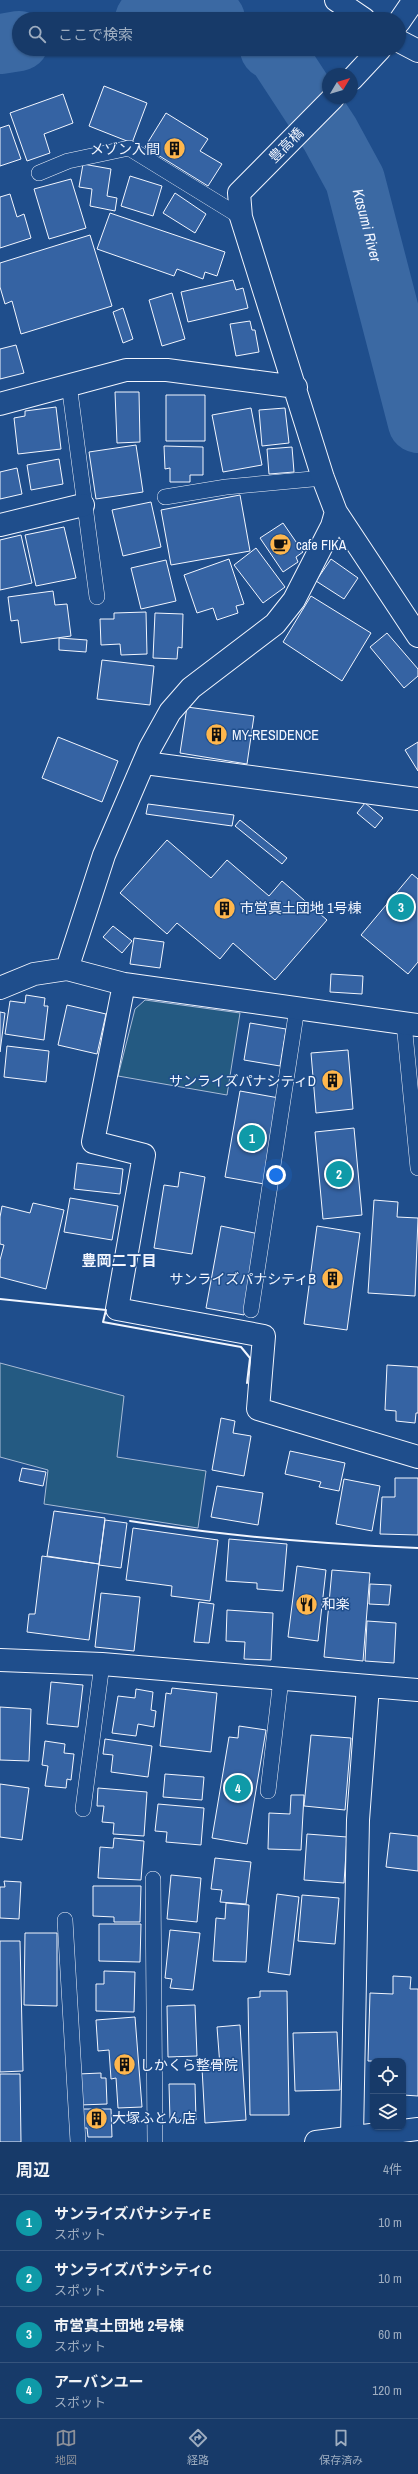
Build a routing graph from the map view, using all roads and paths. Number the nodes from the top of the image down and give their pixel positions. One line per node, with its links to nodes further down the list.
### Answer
1 (336, 0): 3 (street)
2 (414, 0): 4 (street)
3 (354, 12)
4 (406, 12)
5 (406, 45): 6 (street)
6 (418, 51)
7 (374, 56): 8 (street)
8 (358, 73)
9 (327, 104): 11 (street, 豊高橋)
10 (39, 173): 11 (lane)
11 (241, 217): 13 (street)
12 (69, 384): 13 (street); 14 (street); 17 (lane)
13 (296, 387): 15 (street)
14 (0, 404)
15 (323, 478): 16 (lane); 18 (street)
16 (165, 497)
17 (83, 505): 19 (street); 20 (lane)
18 (336, 512): 21 (street); 22 (street)
19 (0, 525)
20 (97, 596)
21 (418, 636)
22 (145, 763): 23 (street); 24 (street)
23 (418, 799)
24 (67, 969): 25 (street); 26 (street)
25 (124, 984): 27 (street); 31 (street)
26 (0, 988)
27 (297, 1008): 28 (street); 30 (lane)
28 (411, 1024): 29 (lane)
29 (418, 1168)
30 (251, 1310)
31 (418, 1457)
32 (0, 1660): 33 (street)
33 (102, 1664): 34 (street); 38 (lane)
34 (280, 1679): 35 (street); 37 (lane)
35 (368, 1686): 36 (street); 42 (street)
36 (418, 1690)
37 (268, 1792)
38 (83, 1809)
39 (153, 1878): 44 (lane)
40 (66, 1920): 43 (lane)
41 (418, 2129): 42 (street)
42 (352, 2137): 45 (street)
43 (78, 2142)
44 (155, 2142)
45 (316, 2142)

